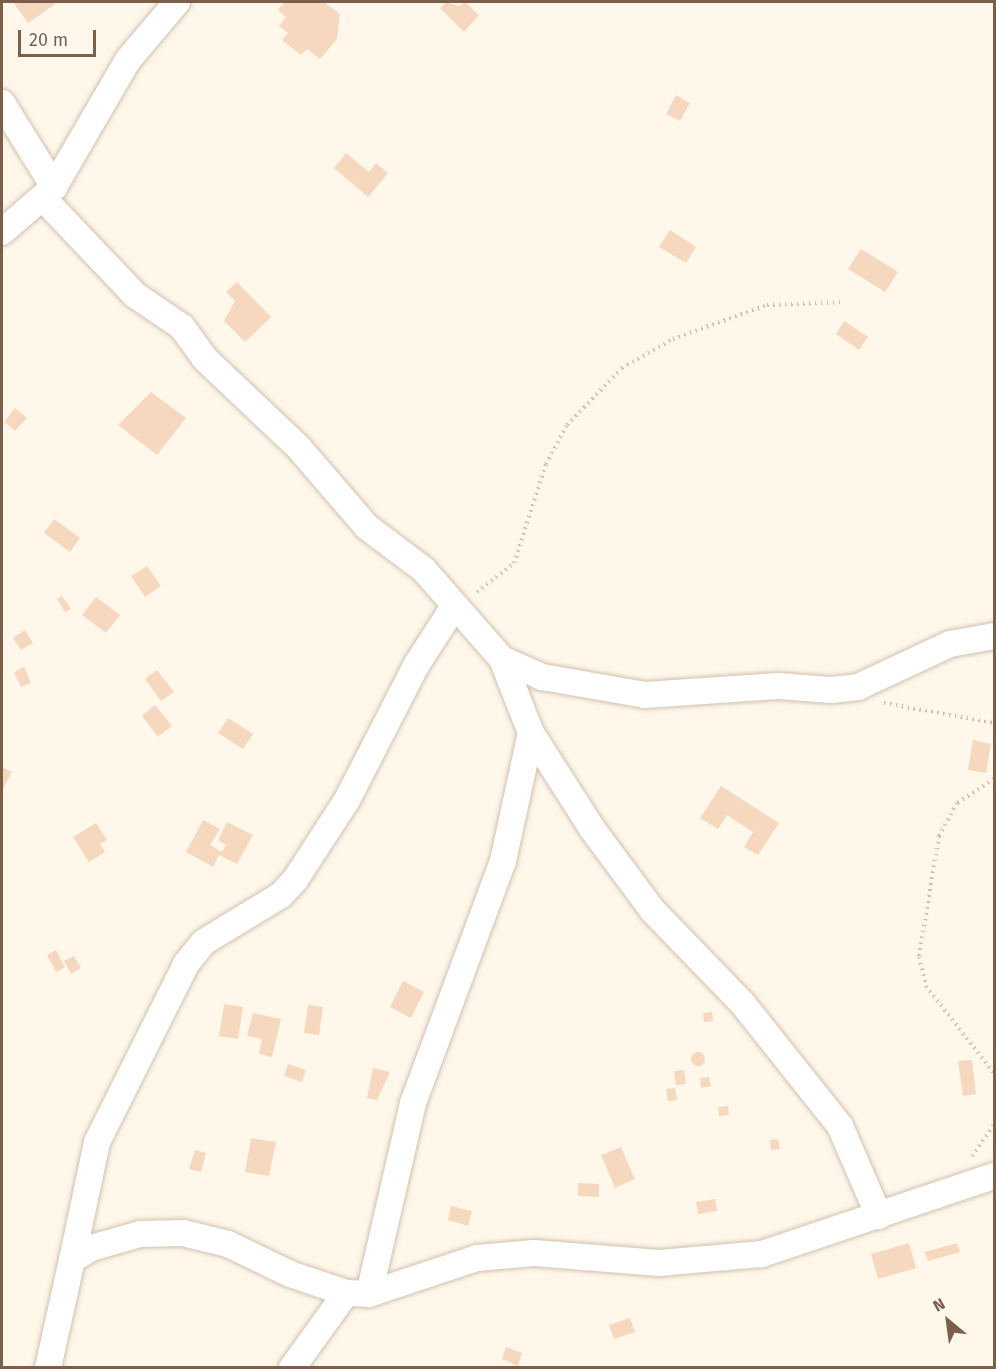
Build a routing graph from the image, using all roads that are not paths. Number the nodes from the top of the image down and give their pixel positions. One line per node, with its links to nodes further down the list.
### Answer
1 (177, 2): 3 (street)
2 (2, 103): 3 (street)
3 (49, 192): 4 (street); 5 (street)
4 (2, 232)
5 (453, 608): 7 (street); 11 (street)
6 (994, 636): 7 (street)
7 (501, 659): 8 (street)
8 (531, 733): 10 (street); 12 (street)
9 (994, 1176): 10 (street)
10 (879, 1216): 12 (street)
11 (72, 1260): 12 (street); 13 (street)
12 (357, 1294): 14 (street)
13 (48, 1368)
14 (292, 1368)

